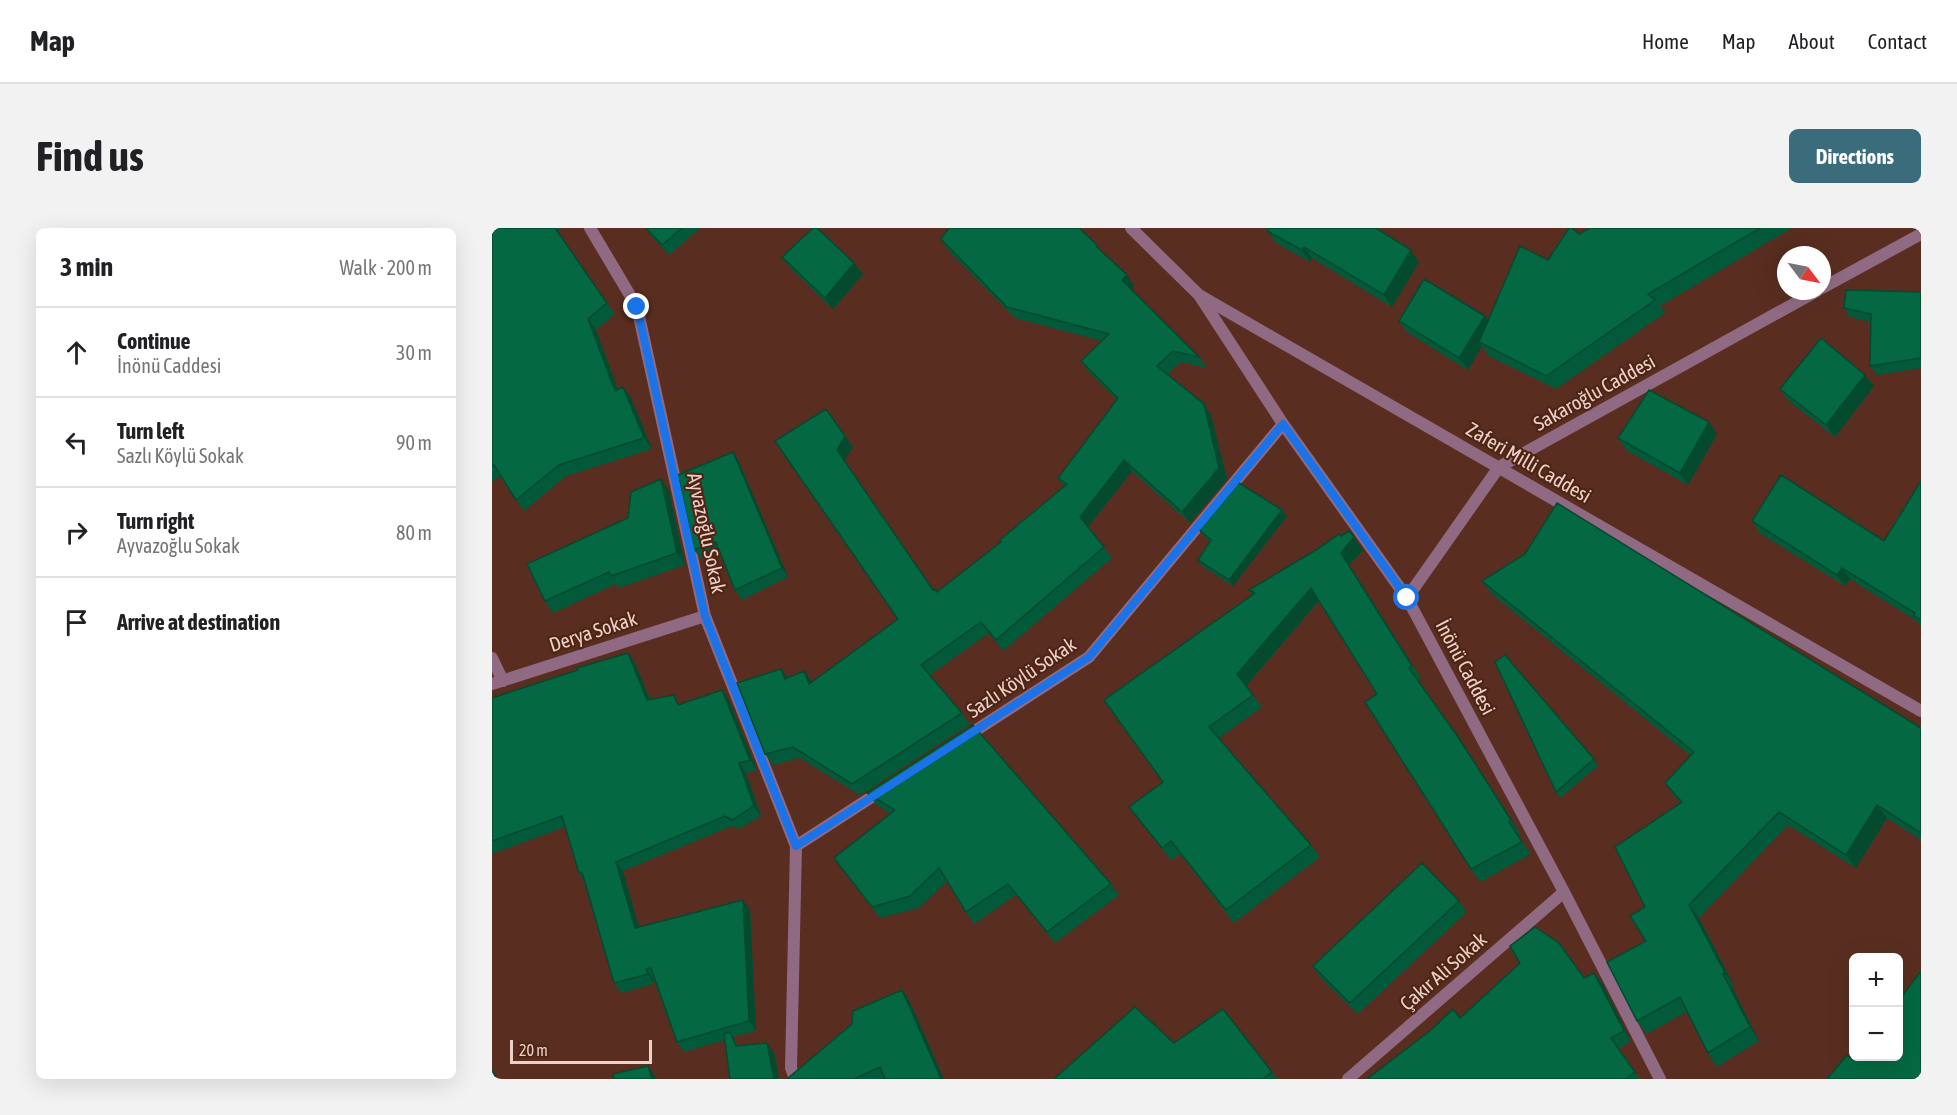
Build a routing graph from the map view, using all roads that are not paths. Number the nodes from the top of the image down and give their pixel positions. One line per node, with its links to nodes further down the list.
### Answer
1 (590, 228): 10 (street, Ayvazoğlu Sokak)
2 (1131, 228): 5 (street, Zaferi Milli Caddesi)
3 (1921, 234): 4 (street)
4 (1831, 283)
5 (1199, 295): 7 (street, İnönü Caddesi); 8 (street, Zaferi Milli Caddesi)
6 (1801, 300): 8 (street, Sakaroğlu Caddesi)
7 (1283, 424): 9 (street, İnönü Caddesi); 14 (street, Sazlı Köylü Sokak)
8 (1499, 467): 9 (street, Sakaroğlu Caddesi); 13 (street, Zaferi Milli Caddesi)
9 (1407, 598): 17 (street, İnönü Caddesi)
10 (705, 616): 12 (street, Derya Sokak); 16 (street, Ayvazoğlu Sokak)
11 (492, 658): 12 (street)
12 (498, 682)
13 (1921, 711)
14 (952, 745)
15 (894, 783): 16 (street)
16 (796, 846): 18 (street)
17 (1564, 892): 19 (street, Çakır Ali Sokak); 20 (street, İnönü Caddesi)
18 (795, 1079)
19 (1348, 1079)
20 (1660, 1079)

